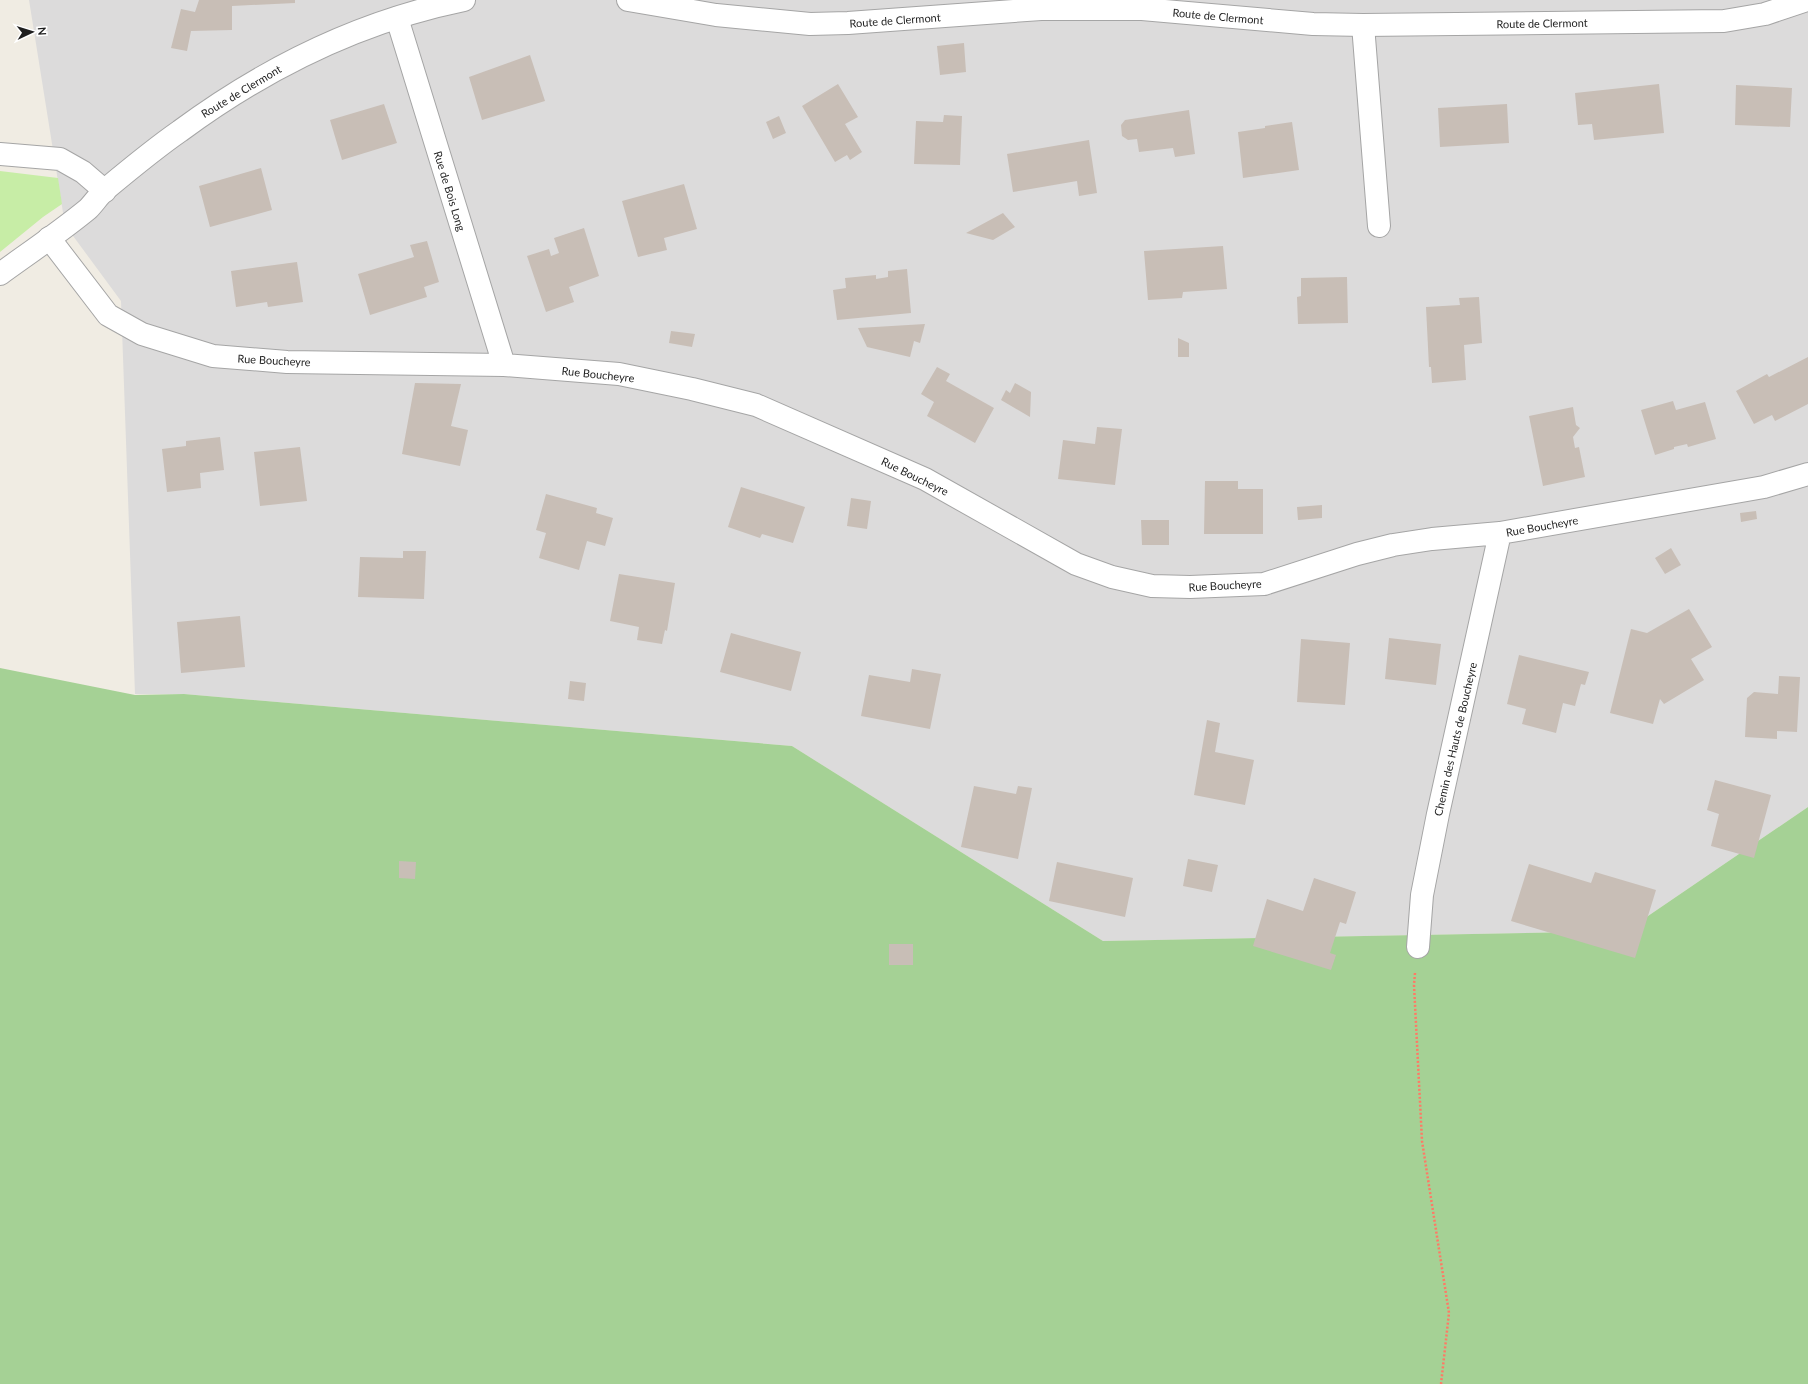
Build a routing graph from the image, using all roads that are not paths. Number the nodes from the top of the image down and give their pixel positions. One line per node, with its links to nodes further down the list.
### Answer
1 (464, 0): 4 (street, Route de Clermont)
2 (628, 0): 5 (street, Route de Clermont)
3 (1808, 0): 5 (street, Route de Clermont)
4 (397, 18): 7 (street, Route de Clermont); 11 (street, Rue de Bois Long)
5 (1363, 25): 8 (street)
6 (0, 154): 7 (street)
7 (105, 191): 9 (street, Route de Clermont)
8 (1379, 226)
9 (49, 238): 10 (street, Route de Clermont); 11 (street, Rue Boucheyre)
10 (0, 274)
11 (504, 365): 13 (street, Rue Boucheyre)
12 (1808, 474): 13 (street, Rue Boucheyre)
13 (1500, 533): 14 (street, Chemin des Hauts de Boucheyre)
14 (1418, 947)

